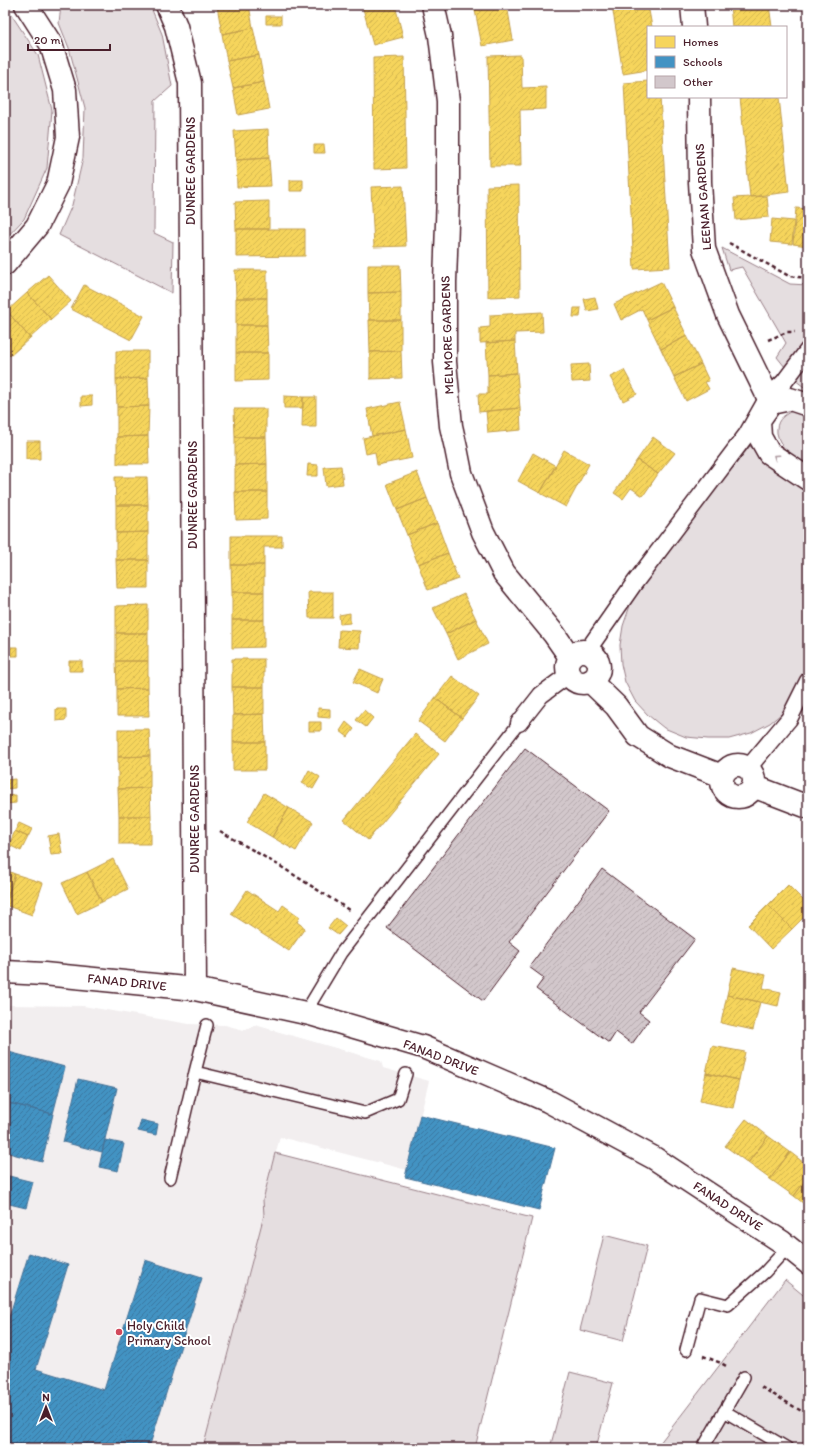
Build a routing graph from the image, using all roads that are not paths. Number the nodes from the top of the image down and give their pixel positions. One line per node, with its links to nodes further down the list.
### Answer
1 (26, 5): 7 (street)
2 (167, 5): 19 (street, DUNREE GARDENS)
3 (433, 5): 12 (street, MELMORE GARDENS)
4 (692, 5): 5 (street)
5 (694, 26)
6 (699, 98): 9 (street, LEENAN GARDENS)
7 (5, 264)
8 (808, 350): 9 (street)
9 (770, 400): 10 (street); 11 (street, one-way to 9); 12 (street)
10 (808, 405)
11 (808, 479)
12 (575, 661): 13 (street); 13 (street, MELMORE GARDENS); 15 (street)
13 (590, 681): 16 (street)
14 (808, 681): 16 (street)
15 (519, 723): 20 (lane)
16 (751, 777): 17 (street)
17 (808, 807)
18 (5, 972): 19 (street, FANAD DRIVE)
19 (195, 989): 20 (street, FANAD DRIVE)
20 (305, 1013): 25 (street, FANAD DRIVE)
21 (207, 1025): 22 (lane)
22 (195, 1072): 23 (lane); 24 (lane)
23 (406, 1074)
24 (170, 1178)
25 (788, 1247): 26 (street, FANAD DRIVE); 27 (lane)
26 (808, 1263)
27 (686, 1350)
28 (744, 1377): 29 (lane)
29 (724, 1412): 30 (lane); 31 (lane)
30 (703, 1448)
31 (787, 1448)

